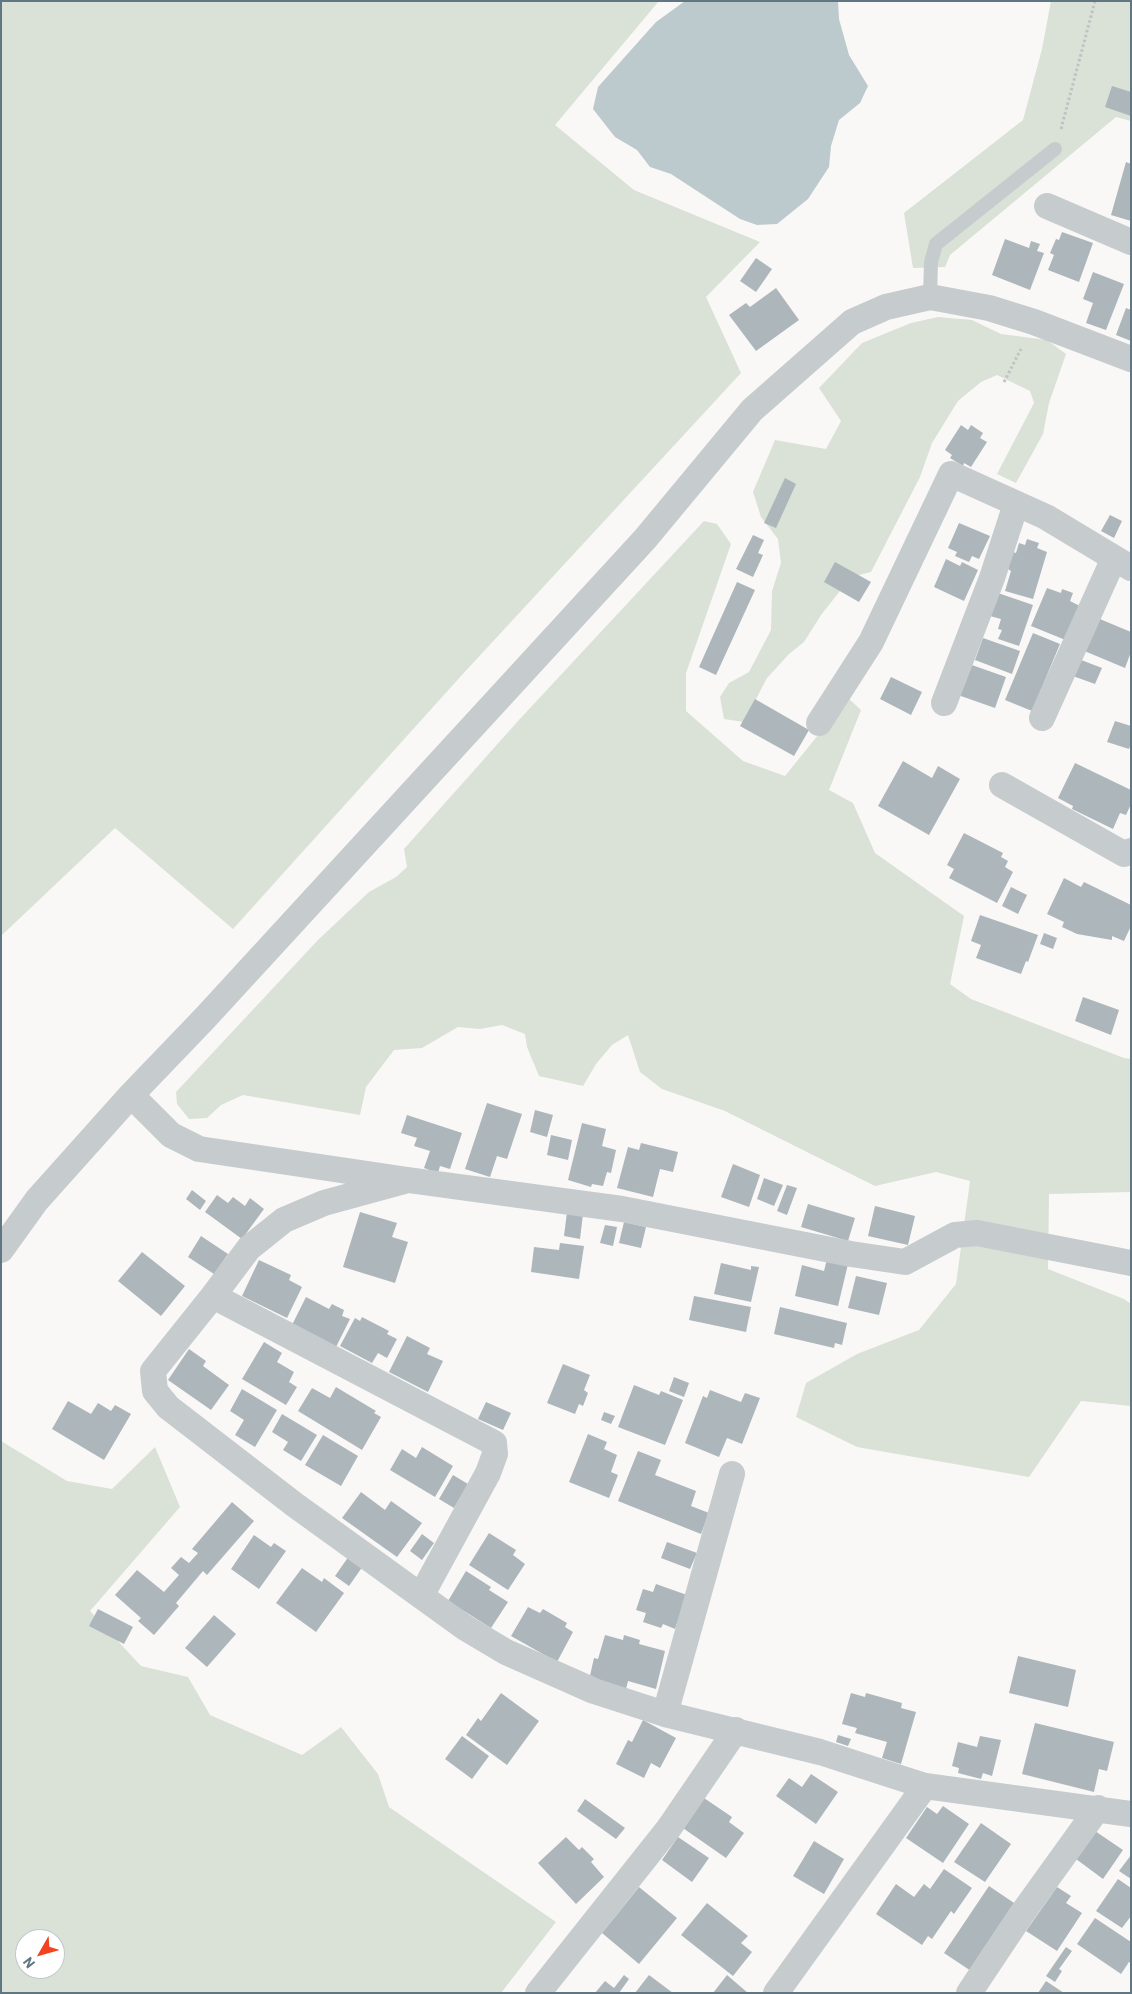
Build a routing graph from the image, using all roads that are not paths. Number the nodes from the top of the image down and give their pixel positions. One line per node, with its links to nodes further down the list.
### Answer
1 (1055, 149): 4 (lane)
2 (1047, 206): 3 (street)
3 (1131, 242)
4 (930, 297): 5 (street); 13 (street)
5 (1131, 359)
6 (1016, 504): 7 (street); 8 (street); 10 (street)
7 (1122, 563): 9 (street)
8 (944, 703)
9 (1042, 718)
10 (819, 723)
11 (1002, 785): 12 (street)
12 (1131, 851)
13 (130, 1095): 14 (street); 15 (street)
14 (408, 1180): 16 (street); 17 (street)
15 (1, 1250)
16 (1131, 1263)
17 (213, 1296): 19 (street); 19 (street)
18 (732, 1474): 20 (street)
19 (421, 1596): 20 (street)
20 (665, 1714): 21 (street)
21 (736, 1730): 22 (street); 25 (street)
22 (925, 1786): 23 (street); 26 (street)
23 (1098, 1808): 24 (street); 27 (street)
24 (1131, 1814)
25 (538, 1993)
26 (776, 1993)
27 (969, 1993)

